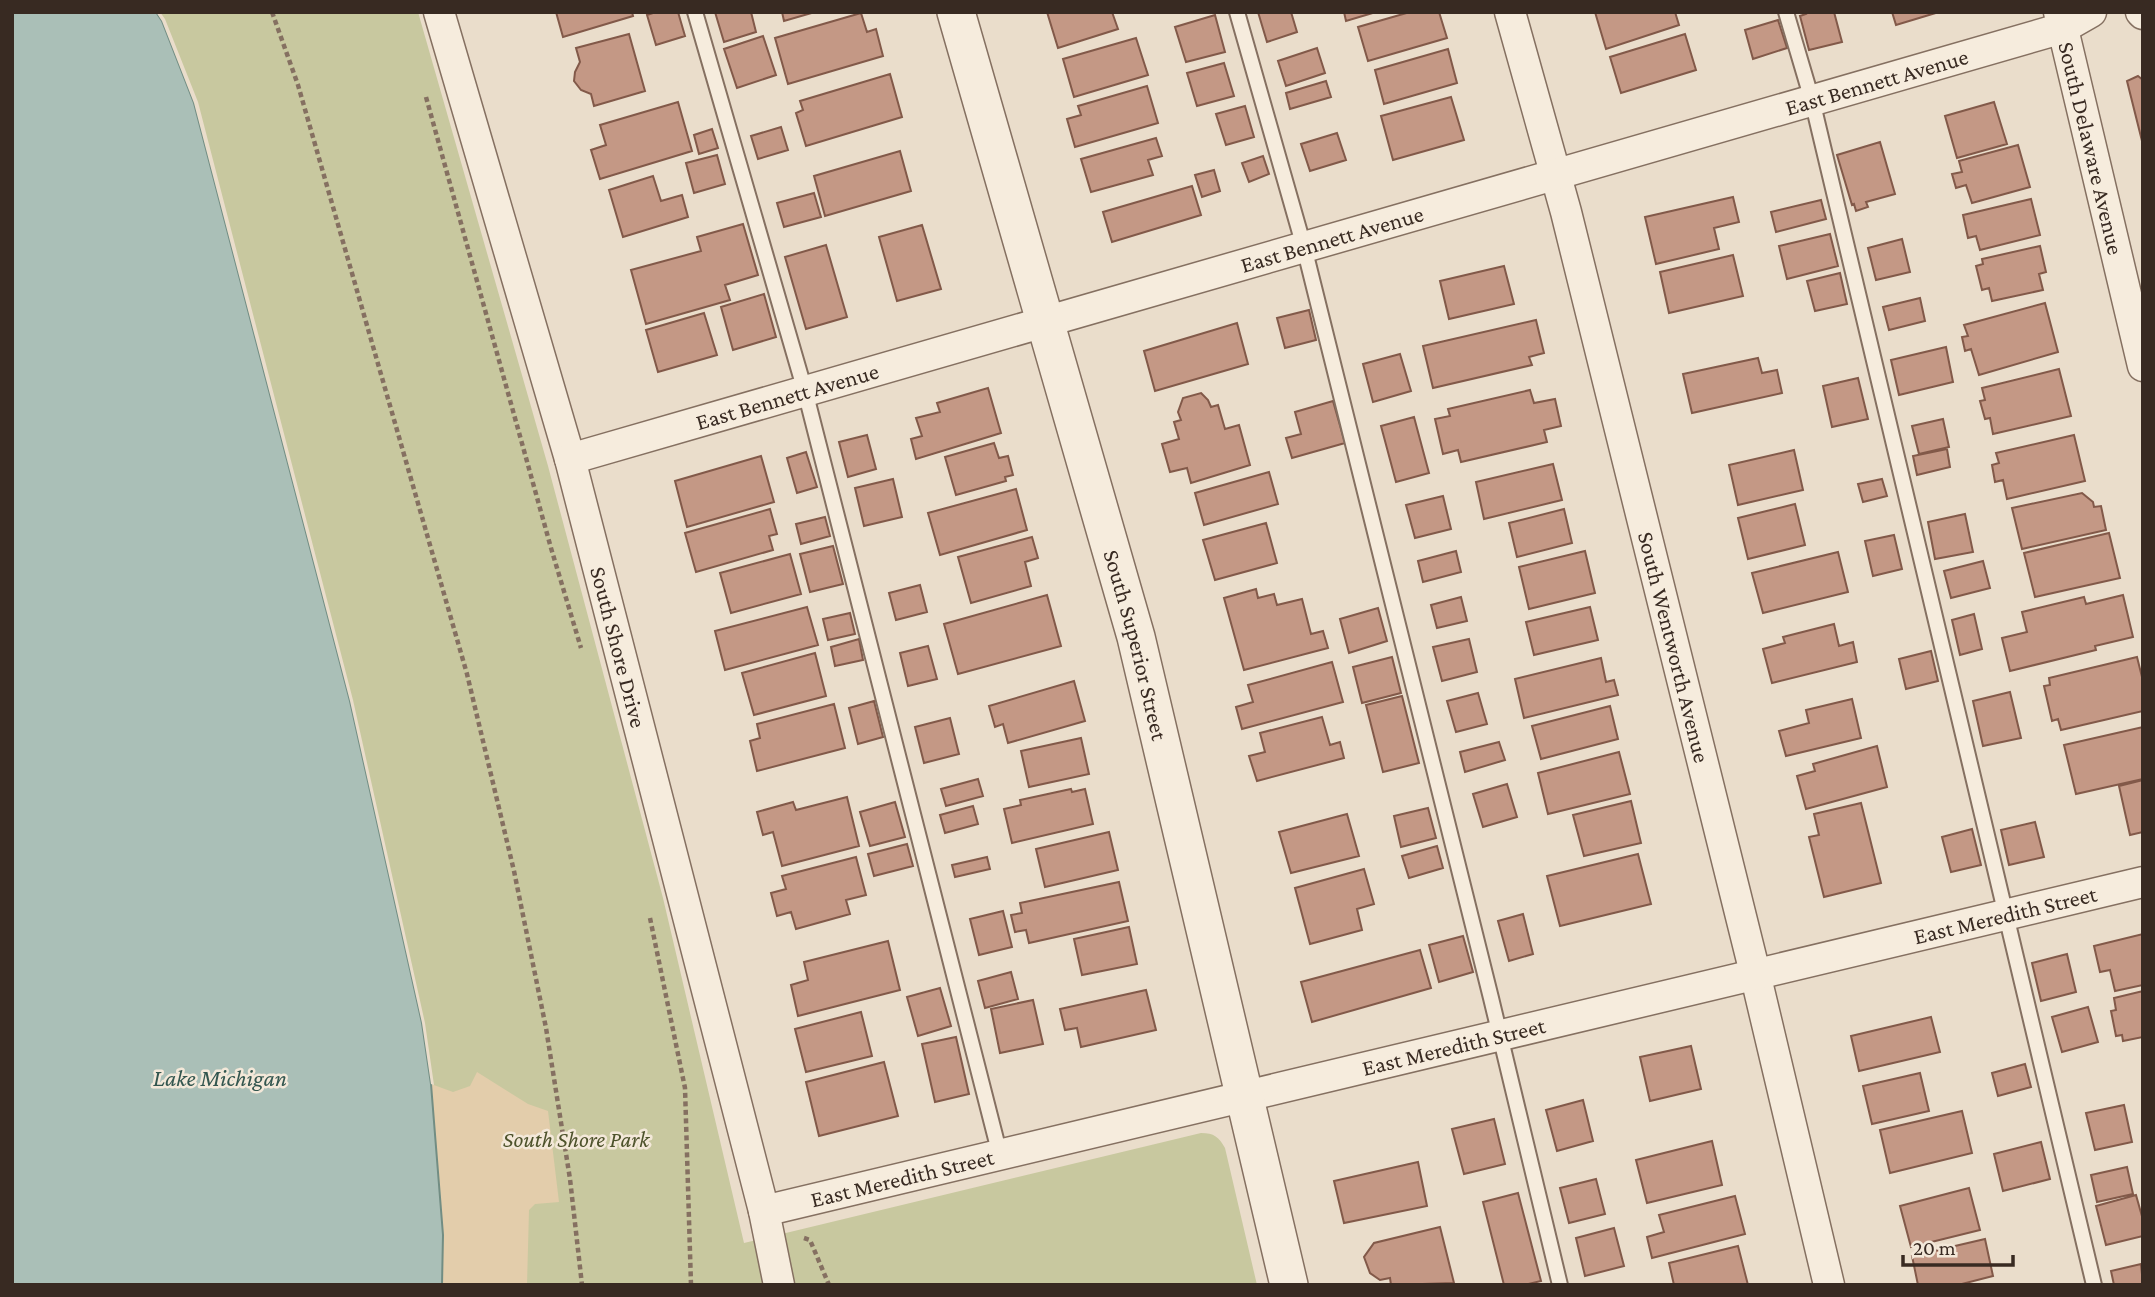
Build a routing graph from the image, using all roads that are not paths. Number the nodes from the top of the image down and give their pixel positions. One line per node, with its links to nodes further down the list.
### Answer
1 (439, 12): 15 (street, South Shore Drive)
2 (695, 12): 14 (lane)
3 (956, 12): 12 (street, South Superior Street)
4 (1237, 12): 11 (lane)
5 (1510, 12): 10 (street, South Wentworth Avenue)
6 (1786, 12): 9 (lane)
7 (2091, 12): 8 (street, East Bennett Avenue)
8 (2061, 20): 9 (street, East Bennett Avenue); 13 (street, South Delaware Avenue)
9 (1812, 100): 10 (street, East Bennett Avenue); 17 (lane)
10 (1557, 174): 11 (street, East Bennett Avenue); 18 (street, South Wentworth Avenue)
11 (1304, 247): 12 (street, East Bennett Avenue); 19 (lane)
12 (1046, 322): 14 (street, East Bennett Avenue); 20 (street, South Superior Street)
13 (2143, 366)
14 (805, 391): 15 (street, East Bennett Avenue); 21 (lane)
15 (570, 459): 22 (street, South Shore Drive)
16 (2143, 882): 17 (street, East Meredith Street)
17 (2006, 915): 18 (street, East Meredith Street); 27 (lane)
18 (1755, 973): 19 (street, East Meredith Street); 26 (street, South Wentworth Avenue)
19 (1500, 1035): 20 (street, East Meredith Street); 25 (lane)
20 (1245, 1097): 21 (street, East Meredith Street); 24 (street, South Superior Street)
21 (1000, 1155): 22 (street, East Meredith Street)
22 (764, 1211): 23 (street, South Shore Drive)
23 (779, 1285)
24 (1289, 1285)
25 (1560, 1285)
26 (1829, 1285)
27 (2094, 1285)

